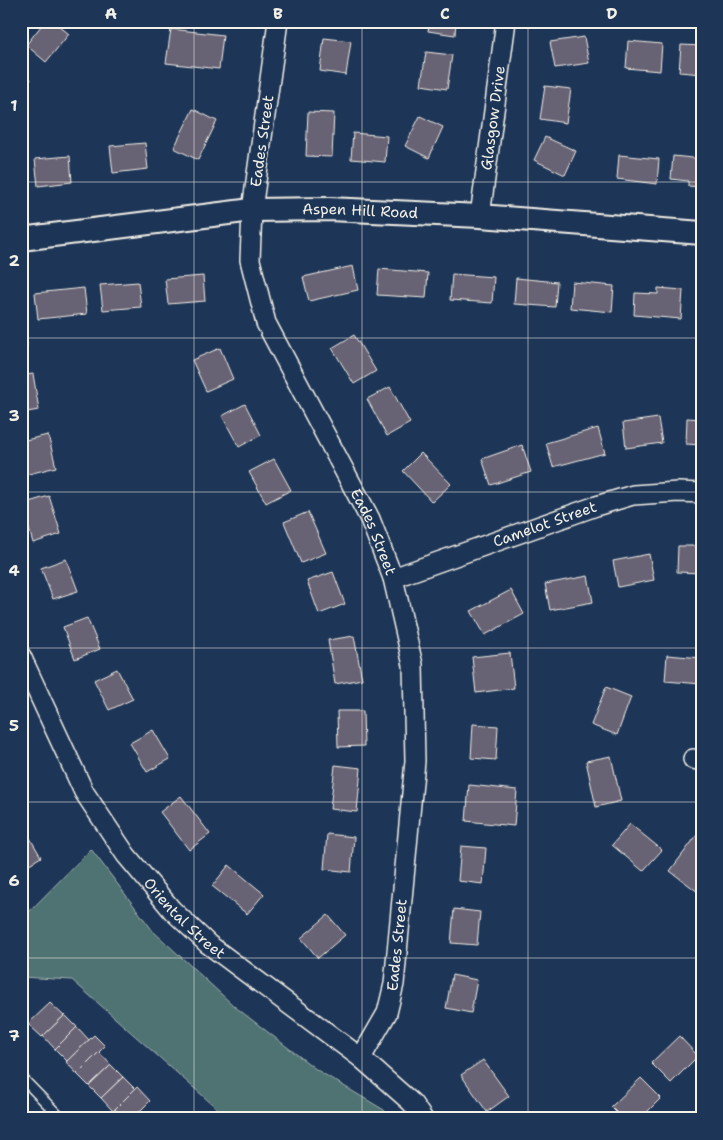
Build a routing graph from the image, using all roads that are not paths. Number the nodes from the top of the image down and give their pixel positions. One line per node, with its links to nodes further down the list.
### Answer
1 (278, 21): 3 (street, Eades Street)
2 (506, 21): 4 (street, Glasgow Drive)
3 (252, 210): 4 (street, Aspen Hill Road); 6 (street, Aspen Hill Road); 8 (street, Eades Street)
4 (480, 216): 5 (street, Aspen Hill Road)
5 (702, 233)
6 (21, 239)
7 (702, 493): 8 (street, Camelot Street)
8 (393, 578): 10 (street, Eades Street)
9 (21, 656): 10 (street, Oriental Street)
10 (361, 1058): 13 (street, Oriental Street)
11 (21, 1084): 12 (lane)
12 (62, 1119)
13 (422, 1119)

